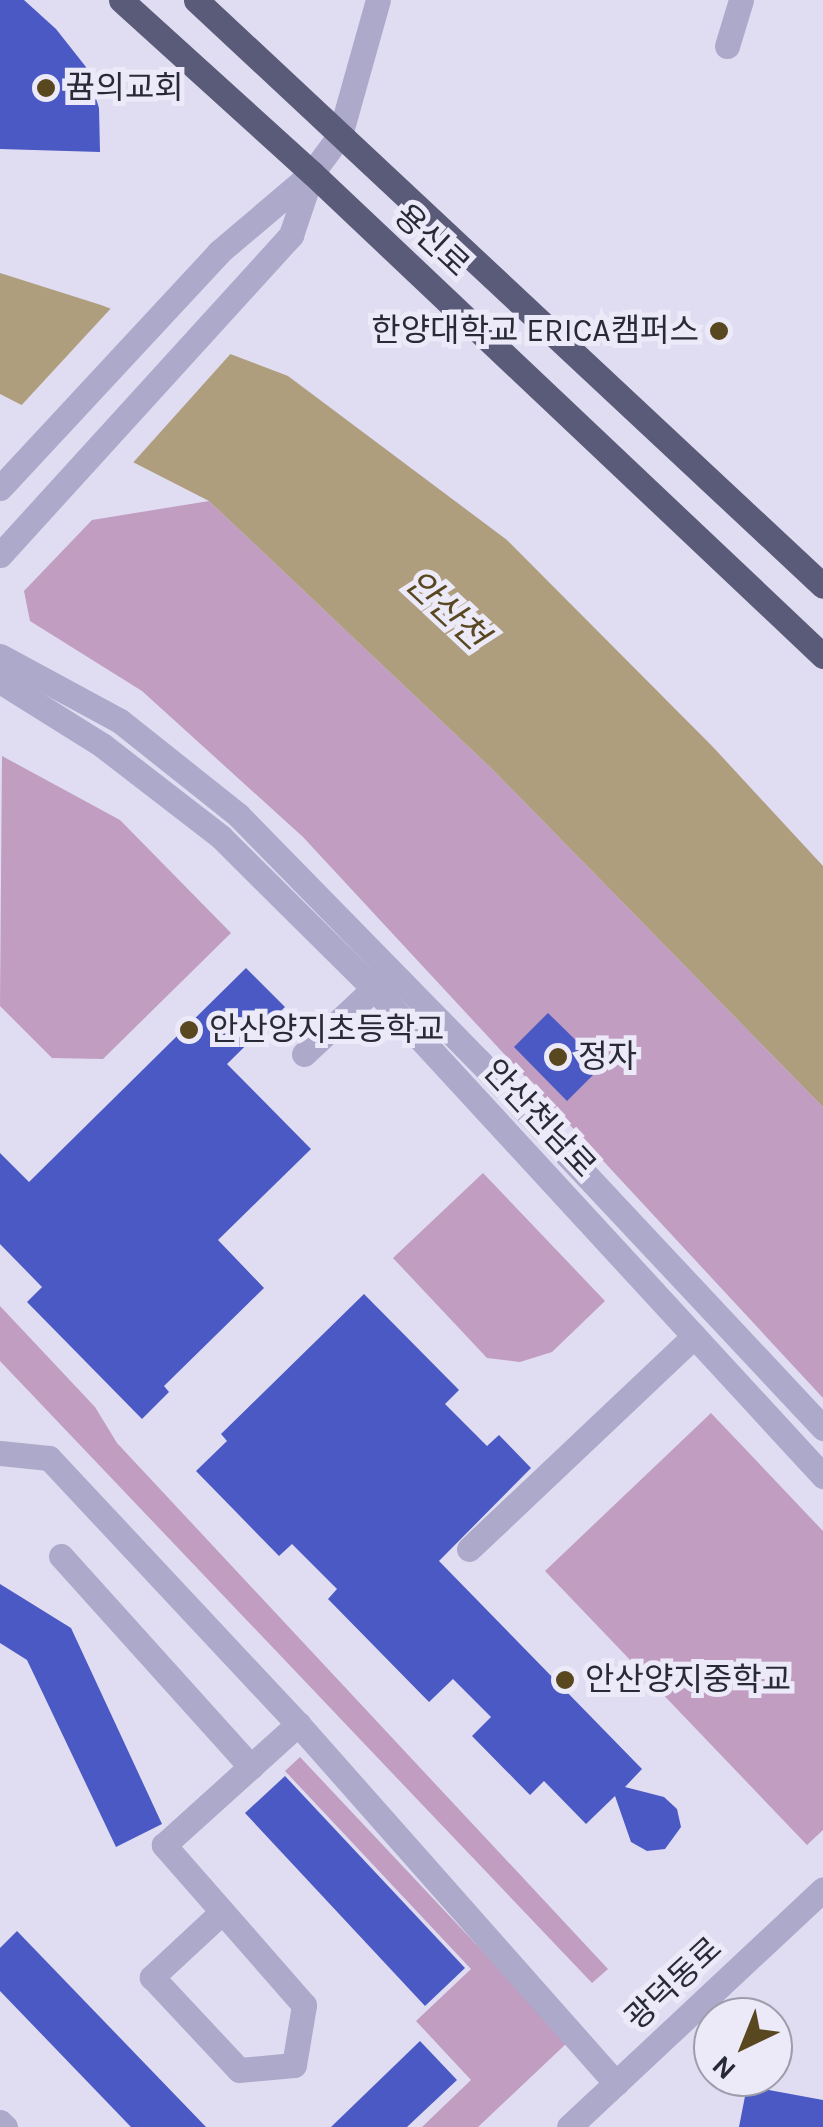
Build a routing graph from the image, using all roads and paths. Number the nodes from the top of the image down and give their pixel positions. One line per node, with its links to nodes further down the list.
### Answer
1 (122, 0): 7 (main road, 용신로)
2 (196, 0): 6 (main road, 용신로)
3 (378, 0): 6 (street)
4 (741, 0): 5 (street)
5 (727, 46)
6 (340, 135): 7 (street); 10 (main road, 용신로)
7 (312, 173): 8 (street); 9 (street); 12 (main road, 용신로)
8 (0, 488)
9 (0, 555)
10 (823, 586)
11 (0, 656): 14 (street, 안산천남로)
12 (823, 656)
13 (0, 681): 14 (street, 안산천남로)
14 (383, 980): 15 (street); 16 (street, 안산천남로); 17 (street, 안산천남로)
15 (304, 1054)
16 (694, 1336): 19 (street, 안산천남로); 20 (street)
17 (823, 1428)
18 (0, 1453): 22 (street)
19 (823, 1476)
20 (470, 1548)
21 (61, 1556): 23 (street)
22 (298, 1724): 23 (street); 26 (street)
23 (251, 1767): 25 (street)
24 (822, 1891): 26 (street, 광덕동로)
25 (222, 1912): 25 (street)
26 (616, 2084): 27 (street, 광덕동로)
27 (570, 2127)

